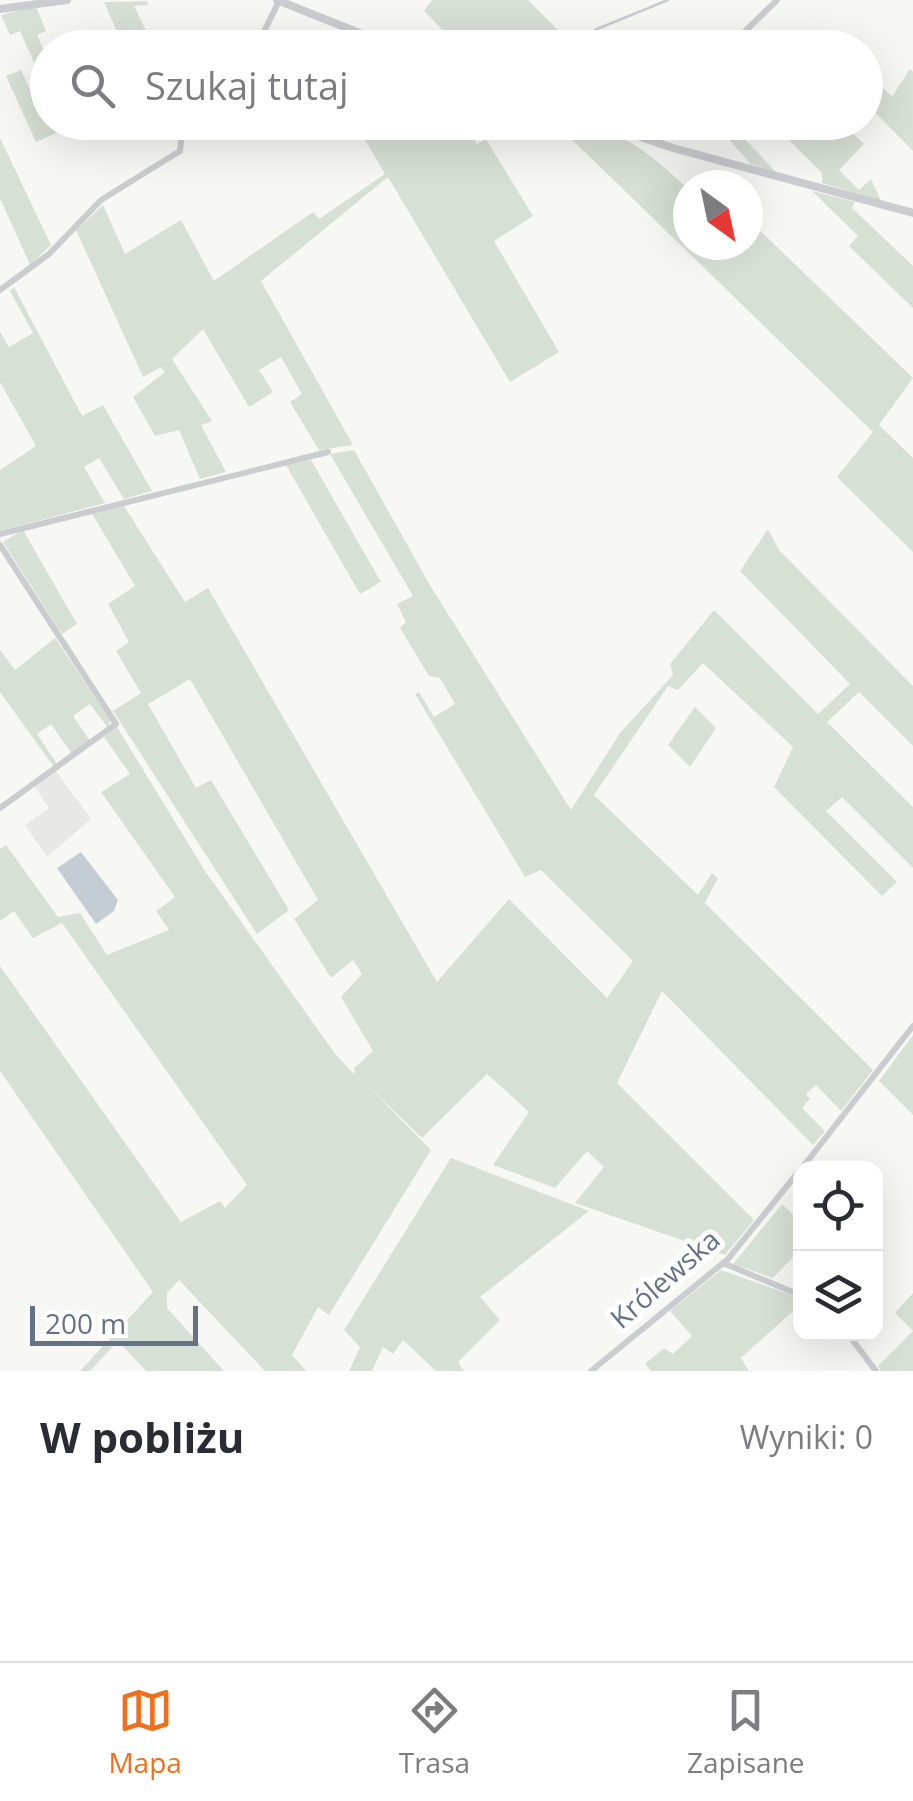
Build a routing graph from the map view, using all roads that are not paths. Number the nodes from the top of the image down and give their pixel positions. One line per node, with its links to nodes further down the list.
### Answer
1 (67, 0): 4 (street)
2 (278, 0): 5 (street); 6 (street)
3 (777, 0): 7 (street)
4 (0, 9)
5 (264, 30)
6 (352, 30)
7 (746, 30)
8 (181, 140): 11 (street)
9 (644, 140): 10 (street)
10 (913, 213)
11 (0, 290)
12 (328, 452): 13 (street)
13 (0, 534)
14 (0, 544): 15 (street)
15 (0, 808)
16 (913, 1026): 17 (street, Królewska)
17 (807, 1161)
18 (793, 1179): 19 (street, Królewska)
19 (723, 1263): 20 (street); 22 (street, Królewska)
20 (793, 1292)
21 (853, 1341): 23 (street)
22 (591, 1371)
23 (876, 1371)

